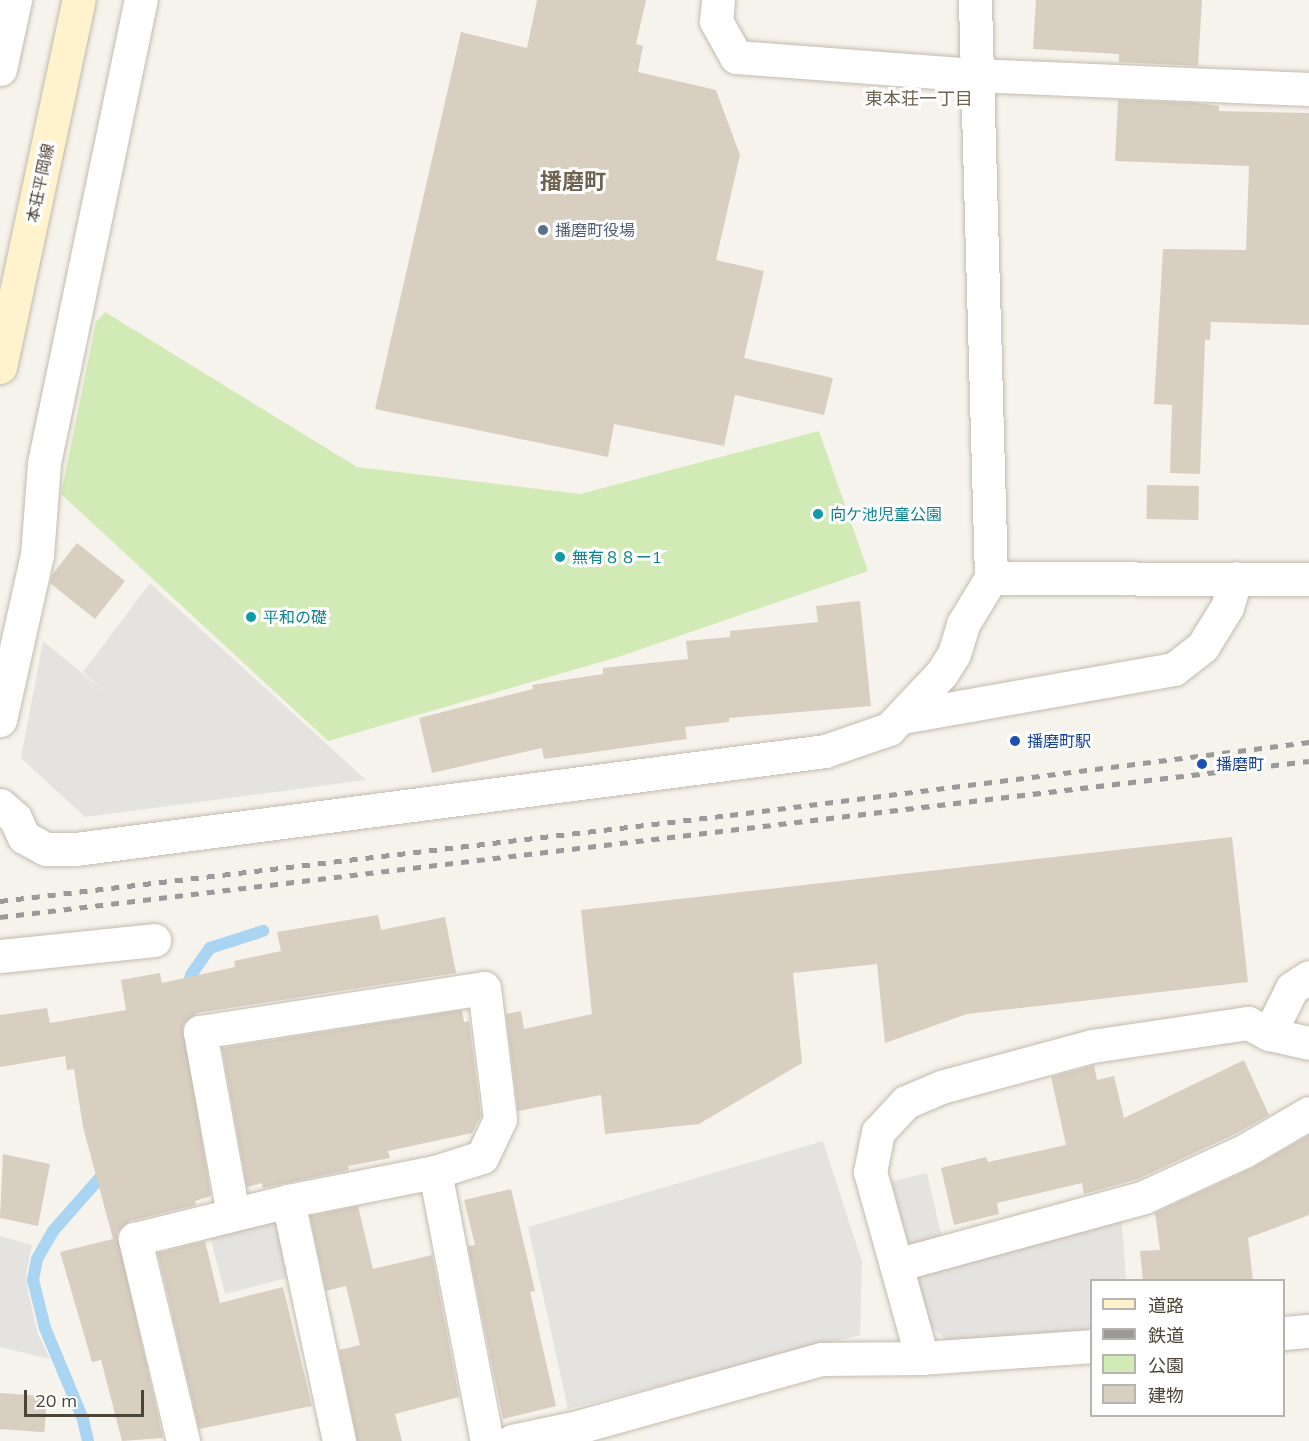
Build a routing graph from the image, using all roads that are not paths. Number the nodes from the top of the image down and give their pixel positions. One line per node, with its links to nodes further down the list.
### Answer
1 (15, 0): 6 (street)
2 (79, 0): 9 (main road, 本荘平岡線)
3 (141, 0): 16 (street)
4 (718, 0): 7 (street)
5 (975, 0): 7 (street)
6 (0, 69)
7 (974, 75): 8 (street); 10 (street)
8 (1309, 90)
9 (0, 367)
10 (991, 578): 11 (street); 13 (street)
11 (1236, 578): 12 (street); 14 (street)
12 (1309, 579)
13 (942, 673): 14 (street); 15 (street)
14 (987, 704): 15 (street)
15 (902, 717): 17 (street)
16 (0, 720)
17 (0, 805)
18 (154, 940): 19 (street)
19 (0, 956)
20 (1309, 977): 21 (street)
21 (1269, 1034): 22 (street); 27 (street)
22 (1309, 1043)
23 (1309, 1113): 27 (street)
24 (435, 1172): 25 (street); 26 (street); 34 (street)
25 (288, 1201): 26 (street); 33 (street)
26 (233, 1214): 32 (street)
27 (896, 1266): 31 (street)
28 (1309, 1331): 29 (street)
29 (1285, 1333)
30 (1090, 1346): 31 (street)
31 (922, 1358): 35 (street)
32 (183, 1441)
33 (339, 1441)
34 (487, 1441)
35 (512, 1441)

